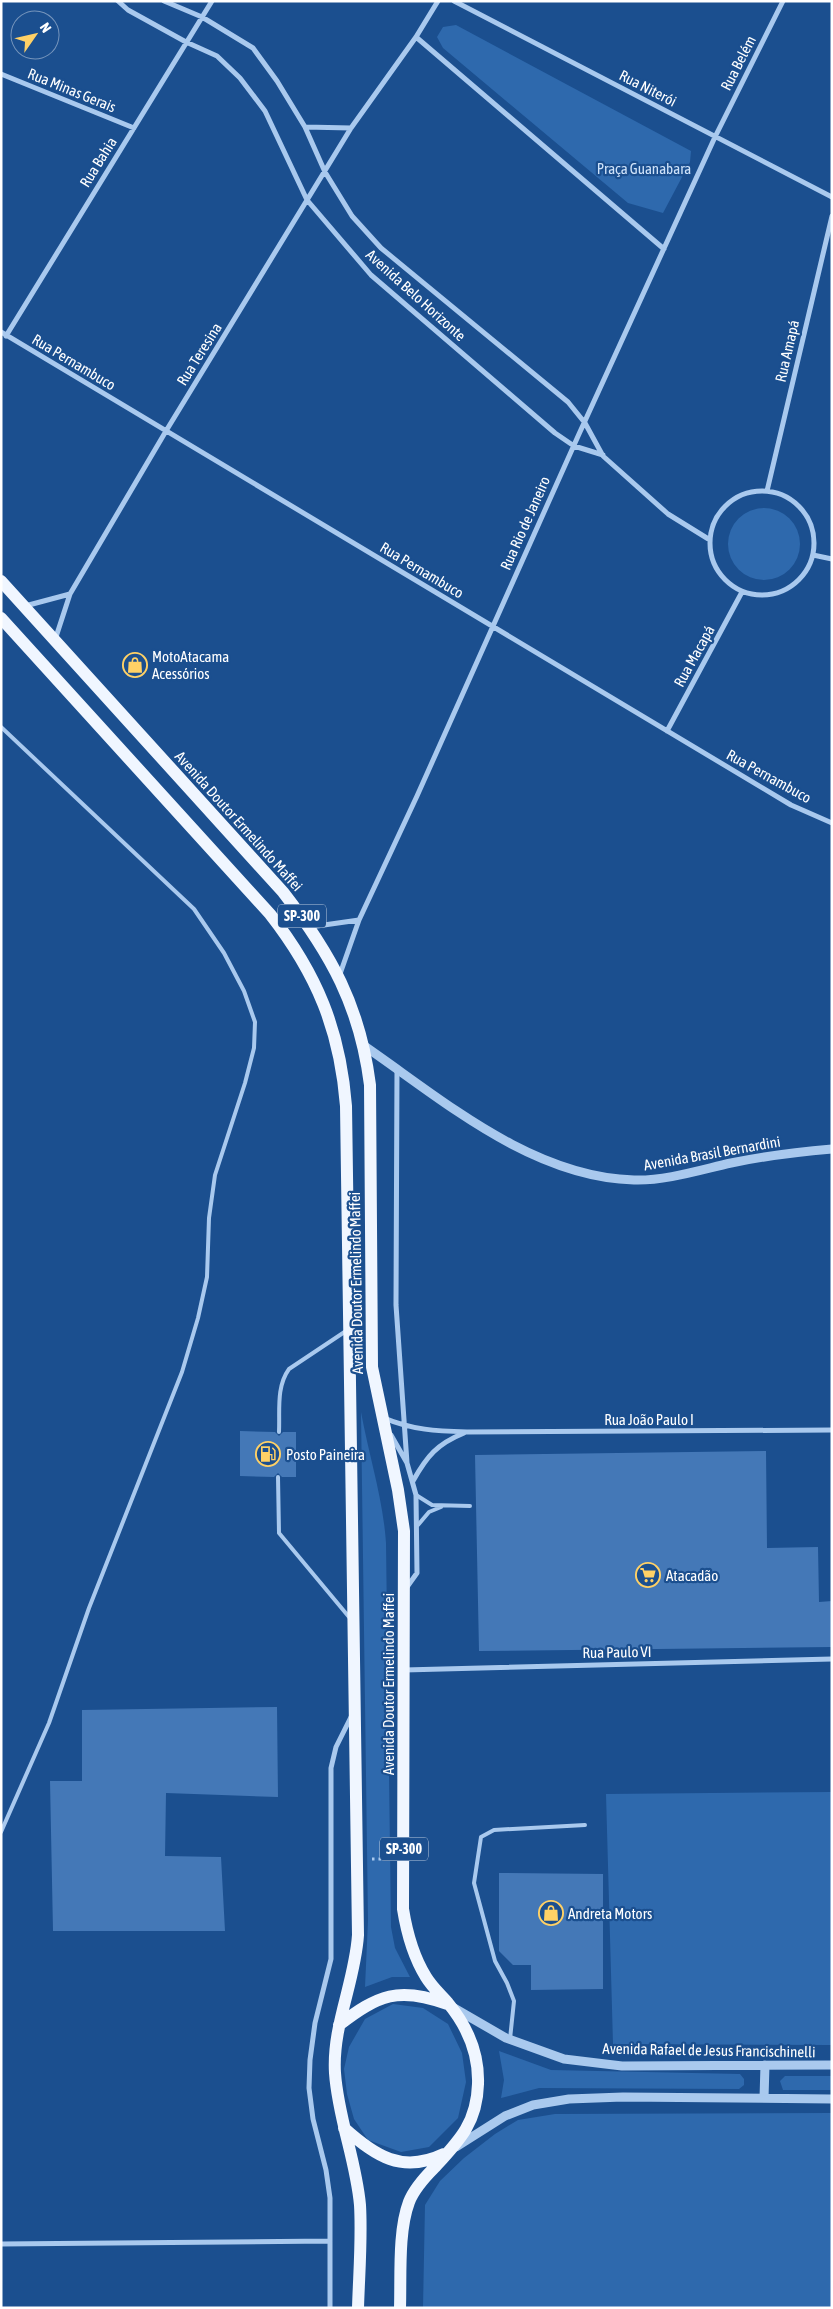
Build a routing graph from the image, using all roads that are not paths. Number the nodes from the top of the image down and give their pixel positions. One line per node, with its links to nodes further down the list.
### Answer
1 (118, 1): 9 (street, Avenida Belo Horizonte)
2 (164, 1): 7 (street, Avenida Belo Horizonte)
3 (212, 1): 7 (street, Rua Bahia)
4 (438, 1): 8 (street, Rua Teresina)
5 (454, 1): 14 (street, Rua Niterói)
6 (783, 1): 14 (street, Rua Belém)
7 (202, 17): 9 (street, Rua Bahia); 11 (street, Avenida Belo Horizonte)
8 (416, 37): 13 (street, Rua Teresina); 19 (street)
9 (186, 42): 12 (street, Rua Bahia); 17 (street, Avenida Belo Horizonte)
10 (1, 74): 12 (street, Rua Minas Gerais)
11 (305, 126): 13 (street); 15 (street, Avenida Belo Horizonte)
12 (134, 128): 20 (street, Rua Bahia)
13 (351, 128): 15 (street, Rua Teresina)
14 (715, 137): 16 (street, Rua Niterói); 19 (street, Rua Rio de Janeiro)
15 (325, 172): 17 (street, Rua Teresina); 21 (street, Avenida Belo Horizonte)
16 (832, 197)
17 (307, 200): 22 (street, Rua Teresina); 23 (street, Avenida Belo Horizonte)
18 (832, 216): 25 (street, Rua Amapá)
19 (664, 249): 21 (street, Rua Rio de Janeiro)
20 (4, 334): 22 (street, Rua Pernambuco)
21 (585, 423): 23 (street, Rua Rio de Janeiro); 24 (street, Avenida Belo Horizonte)
22 (166, 431): 31 (street, Rua Teresina); 34 (street, Rua Pernambuco)
23 (574, 446): 24 (street, Avenida Belo Horizonte); 34 (street, Rua Rio de Janeiro)
24 (603, 456): 26 (street, Avenida Belo Horizonte)
25 (767, 491): 26 (street); 27 (street)
26 (710, 540): 30 (street)
27 (813, 555): 28 (street); 30 (street)
28 (832, 559)
29 (1, 581): 32 (main road, Avenida Doutor Ermelindo Maffei / SP-300)
30 (742, 592): 37 (street, Rua Macapá)
31 (70, 594): 32 (street); 35 (street, Rua Teresina)
32 (24, 606): 35 (main road, Avenida Doutor Ermelindo Maffei / SP-300)
33 (1, 618): 45 (main road, Avenida Doutor Ermelindo Maffei / SP-300)
34 (492, 627): 37 (street, Rua Pernambuco); 39 (street, Rua Rio de Janeiro)
35 (55, 641): 40 (main road, Avenida Doutor Ermelindo Maffei / SP-300)
36 (1, 727): 64 (lane)
37 (666, 731): 38 (street, Rua Pernambuco)
38 (832, 823)
39 (358, 920): 40 (street); 41 (street, Rua Rio de Janeiro)
40 (310, 927): 41 (main road, Avenida Doutor Ermelindo Maffei / SP-300)
41 (340, 975): 42 (main road, Avenida Doutor Ermelindo Maffei / SP-300)
42 (363, 1045): 43 (street, Avenida Brasil Bernardini); 46 (main road, Avenida Doutor Ermelindo Maffei / SP-300)
43 (396, 1068): 44 (street, Avenida Brasil Bernardini); 47 (street)
44 (832, 1149)
45 (350, 1328): 49 (lane); 59 (main road, Avenida Doutor Ermelindo Maffei / SP-300)
46 (381, 1417): 47 (street, Rua João Paulo I); 51 (street); 58 (main road, Avenida Doutor Ermelindo Maffei / SP-300)
47 (404, 1427): 50 (street, Rua João Paulo I); 51 (street)
48 (832, 1430): 50 (street, Rua João Paulo I)
49 (279, 1432)
50 (467, 1432): 53 (street, Rua João Paulo I)
51 (407, 1463): 53 (street)
52 (278, 1477): 59 (lane)
53 (413, 1481): 54 (street)
54 (416, 1495): 56 (lane); 57 (street)
55 (470, 1506): 56 (lane)
56 (441, 1507): 57 (lane)
57 (418, 1525): 58 (street)
58 (404, 1592): 61 (main road, Avenida Doutor Ermelindo Maffei / SP-300)
59 (354, 1622): 62 (main road, Avenida Doutor Ermelindo Maffei / SP-300)
60 (832, 1659): 61 (street, Rua Paulo VI)
61 (404, 1670): 65 (main road, Avenida Doutor Ermelindo Maffei / SP-300)
62 (355, 1710): 66 (main road, Avenida Doutor Ermelindo Maffei / SP-300); 74 (street)
63 (585, 1825): 67 (lane)
64 (1, 1832)
65 (450, 2005): 66 (main road); 67 (street, Avenida Rafael de Jesus Francischinelli); 73 (main road, Avenida Doutor Ermelindo Maffei / SP-300)
66 (339, 2025): 72 (main road, Avenida Doutor Ermelindo Maffei / SP-300)
67 (510, 2040): 68 (street, Avenida Rafael de Jesus Francischinelli)
68 (765, 2065): 69 (street, Avenida Rafael de Jesus Francischinelli); 70 (street)
69 (832, 2065)
70 (764, 2098): 71 (street); 73 (street)
71 (832, 2099)
72 (344, 2128): 73 (main road); 77 (main road, Avenida Doutor Ermelindo Maffei / SP-300)
73 (451, 2150): 78 (main road, Avenida Doutor Ermelindo Maffei / SP-300)
74 (330, 2241): 75 (street); 76 (street)
75 (1, 2244)
76 (330, 2308)
77 (358, 2308)
78 (400, 2308)

